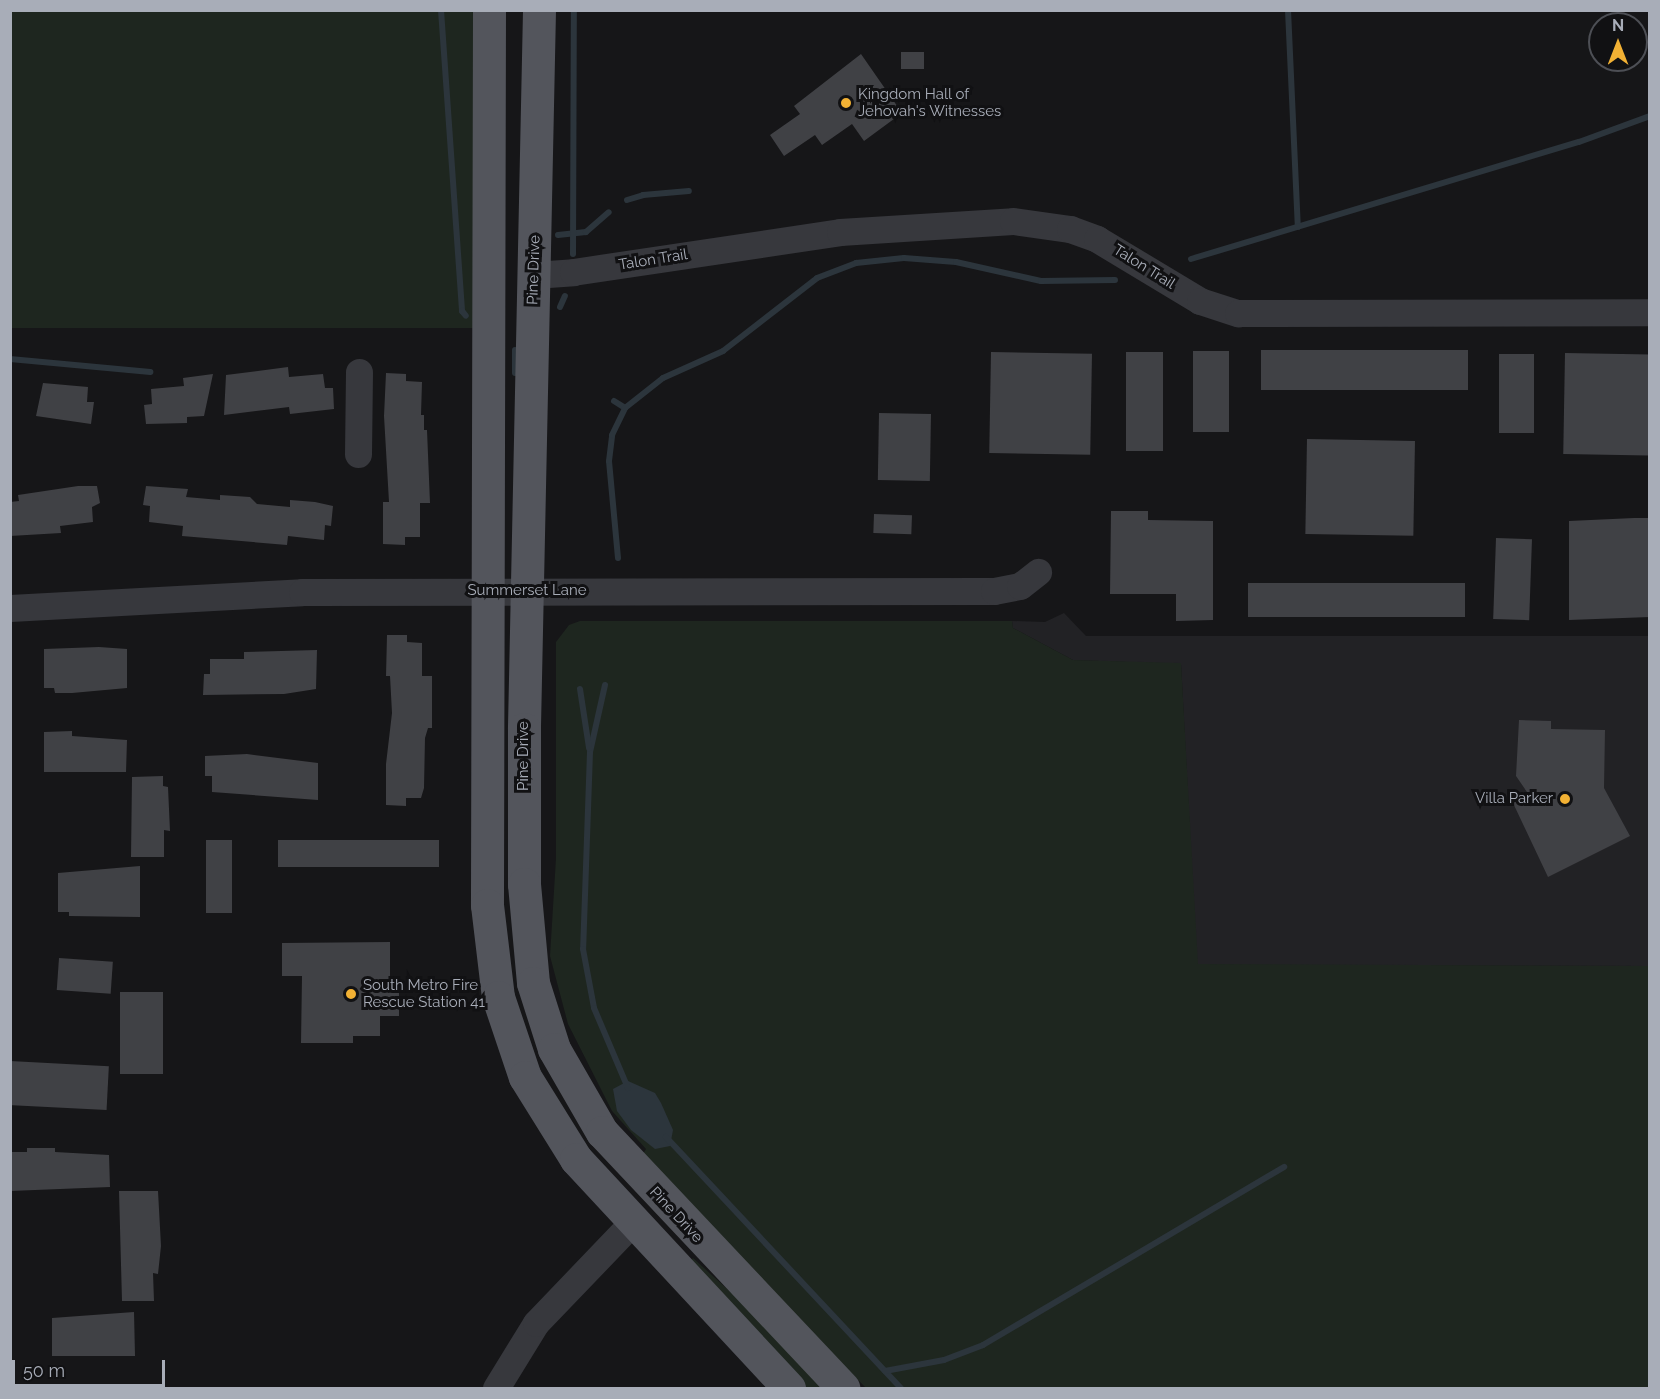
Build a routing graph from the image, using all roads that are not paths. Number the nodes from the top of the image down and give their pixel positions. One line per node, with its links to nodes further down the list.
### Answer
1 (489, 10): 8 (main road)
2 (539, 10): 3 (main road, Pine Drive)
3 (534, 275): 4 (street, Talon Trail); 9 (main road, Pine Drive)
4 (1650, 312)
5 (359, 372): 6 (street)
6 (358, 454)
7 (1038, 572): 9 (street, Summerset Lane)
8 (488, 591): 9 (street, Summerset Lane); 10 (street, Summerset Lane); 11 (main road)
9 (525, 591): 14 (main road, Pine Drive)
10 (10, 608)
11 (632, 1223): 12 (street); 13 (main road)
12 (496, 1389)
13 (789, 1389)
14 (843, 1389)

